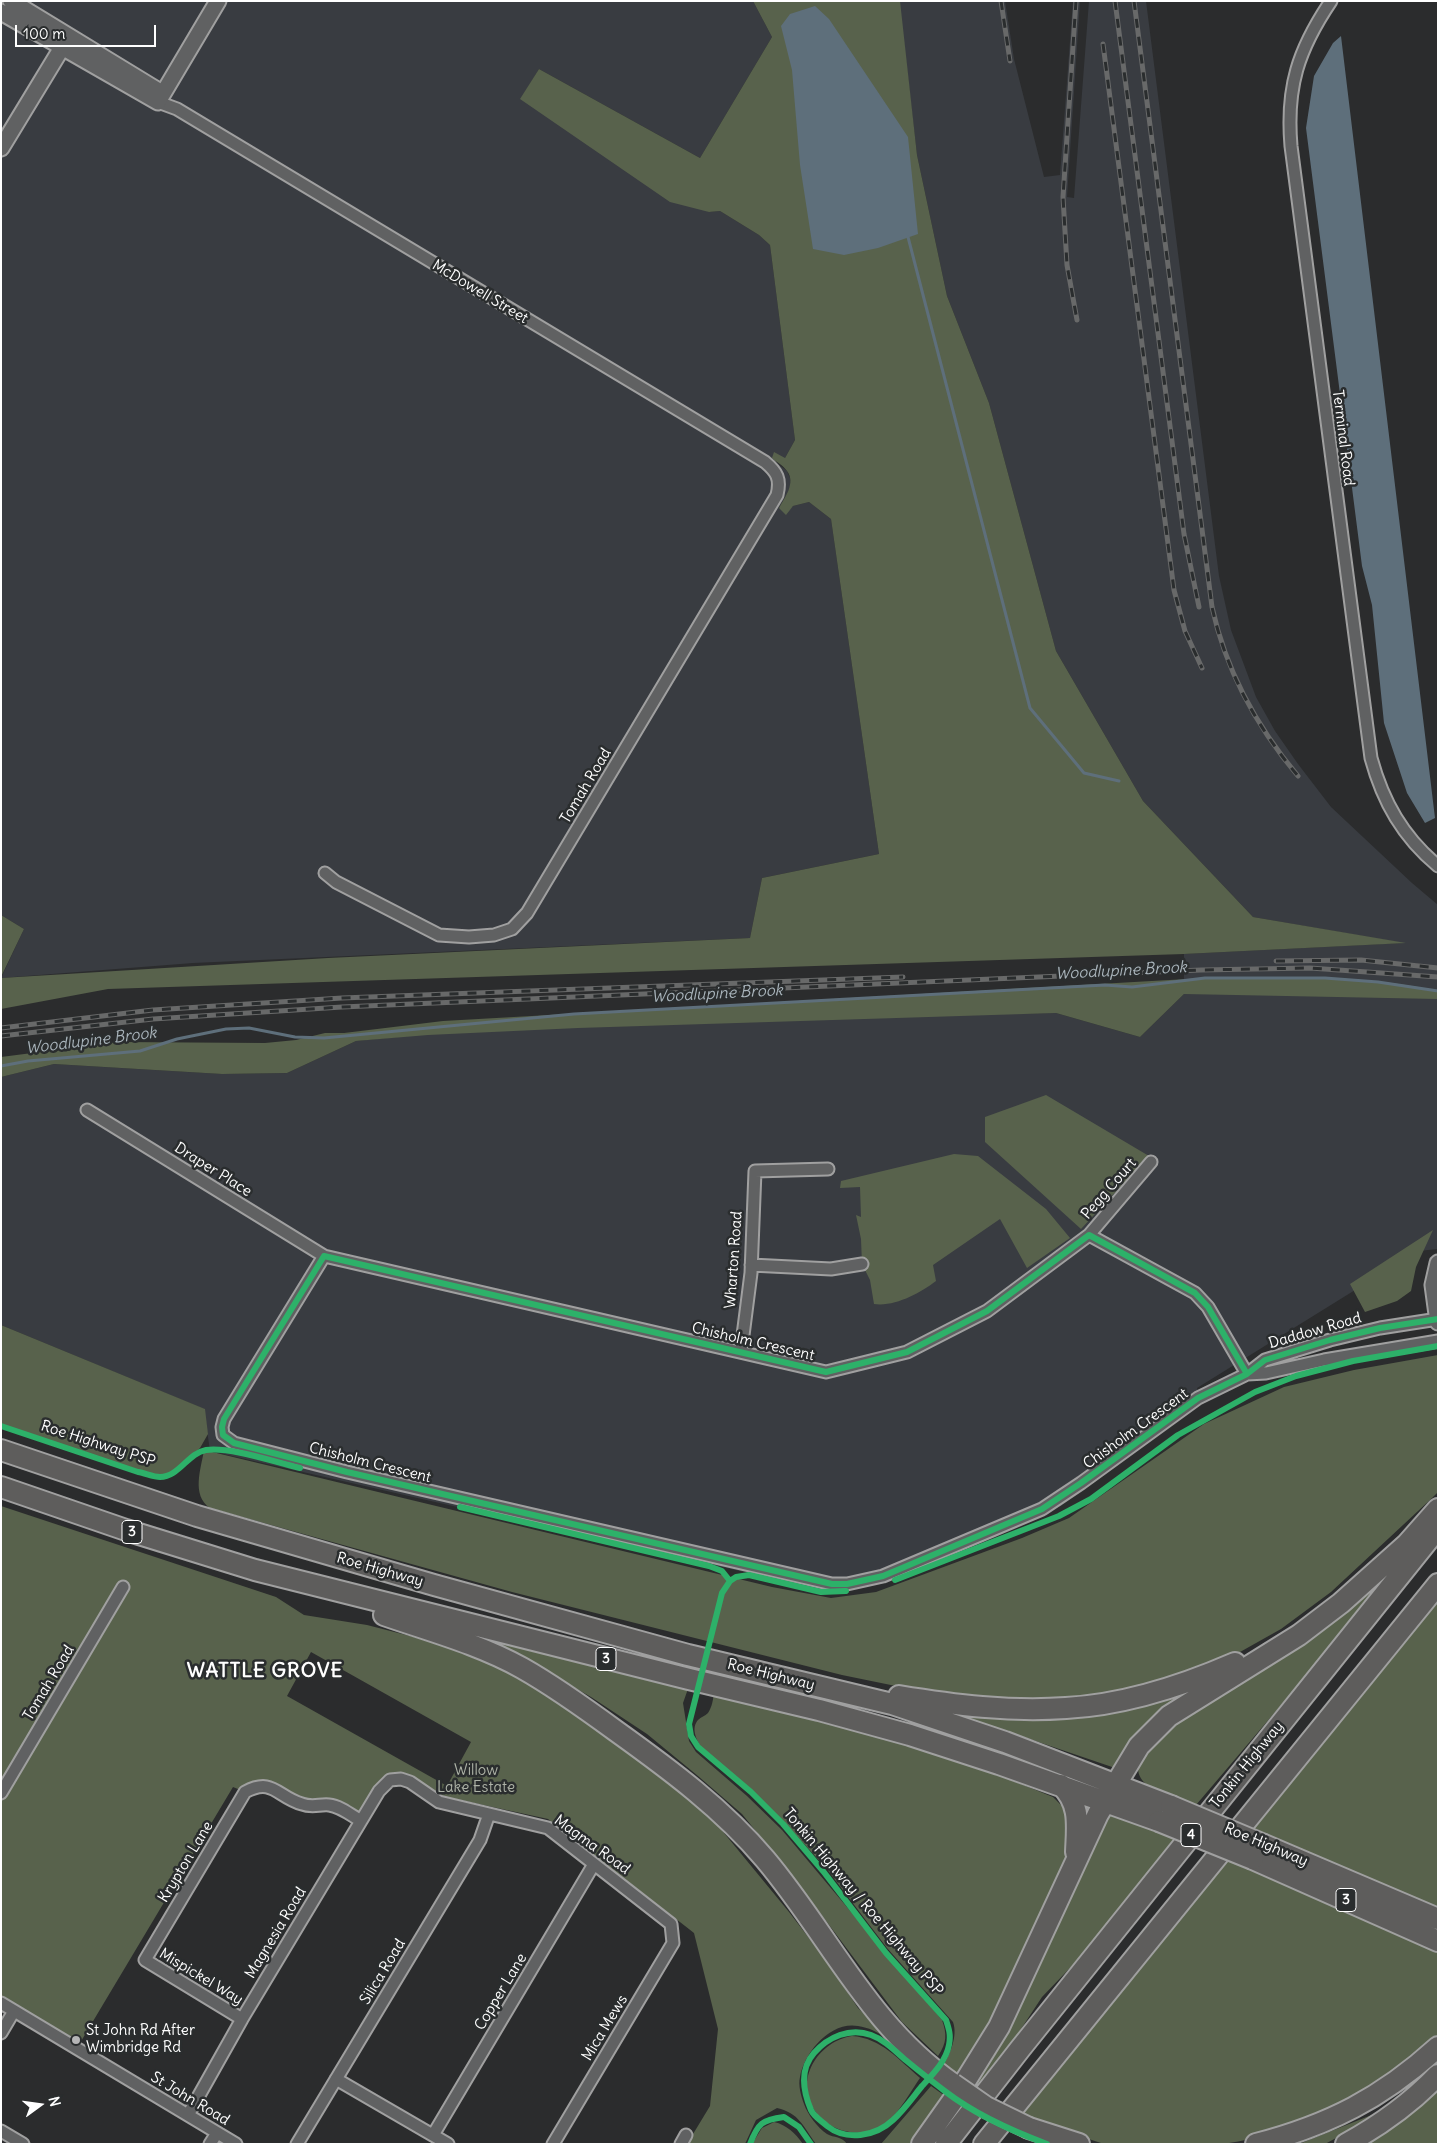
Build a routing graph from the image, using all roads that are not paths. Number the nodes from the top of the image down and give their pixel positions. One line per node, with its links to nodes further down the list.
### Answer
1 (11, 1): 5 (street, McDowell Street)
2 (218, 1): 6 (street)
3 (1330, 1): 9 (street, Terminal Road)
4 (1, 12): 5 (street, McDowell Street)
5 (65, 43): 6 (street, McDowell Street); 7 (street)
6 (160, 98): 8 (street, McDowell Street)
7 (1, 148)
8 (779, 478): 10 (street, Tomah Road)
9 (1438, 866)
10 (325, 874)
11 (87, 1110): 15 (street, Draper Place)
12 (1151, 1162): 14 (street, Pegg Court)
13 (828, 1169): 18 (street, Wharton Road)
14 (1088, 1235): 21 (street, Chisholm Crescent); 22 (street)
15 (324, 1256): 21 (street, Chisholm Crescent); 22 (street, Chisholm Crescent)
16 (1438, 1263): 19 (street)
17 (862, 1264): 18 (street)
18 (751, 1266): 21 (street, Wharton Road)
19 (1438, 1320): 22 (street, Daddow Road)
20 (1438, 1341): 22 (street, Daddow Road)
21 (741, 1351)
22 (1247, 1374)
23 (1, 1450): 31 (highway, Roe Highway / 3)
24 (1, 1487): 27 (highway, Roe Highway / 3)
25 (1438, 1509): 30 (highway)
26 (1438, 1528): 63 (highway, Tonkin Highway / 4)
27 (255, 1570): 33 (highway, Roe Highway / 3); 65 (highway, bridge)
28 (1438, 1584): 64 (highway, 4)
29 (123, 1587): 34 (street, Tomah Road)
30 (1341, 1603): 31 (highway); 35 (highway)
31 (765, 1674): 35 (highway, Roe Highway / 3)
32 (401, 1779): 36 (street, Magma Road); 37 (street, Magnesia Road)
33 (1061, 1785): 35 (highway, Roe Highway / 3); 40 (highway)
34 (1, 1793)
35 (1112, 1794): 38 (highway, Roe Highway / 3, bridge); 40 (highway)
36 (489, 1814): 39 (street, Magma Road); 51 (street, Silica Road)
37 (360, 1820): 44 (street, Krypton Lane); 47 (street, Magnesia Road)
38 (1259, 1852): 41 (highway, Roe Highway / 3); 43 (highway, Roe Highway / 3)
39 (594, 1864): 42 (street, Magma Road); 55 (street, Copper Lane)
40 (1075, 1864): 62 (highway)
41 (1438, 1919)
42 (671, 1924): 61 (street, Mica Mews)
43 (1438, 1941)
44 (145, 1960): 47 (street, Mispickel Way)
45 (1, 2003): 46 (street, St John Road)
46 (14, 2011): 48 (street); 52 (street, St John Road)
47 (242, 2019): 52 (street, Magnesia Road)
48 (1, 2033)
49 (1438, 2047): 66 (highway)
50 (1438, 2075): 67 (highway)
51 (336, 2079): 55 (street); 59 (street, Silica Road)
52 (188, 2115): 54 (street, St John Road)
53 (1, 2131): 56 (street)
54 (217, 2133): 57 (street); 58 (street, St John Road)
55 (432, 2135): 60 (street)
56 (22, 2144)
57 (210, 2144)
58 (236, 2144)
59 (297, 2144)
60 (448, 2144)
61 (553, 2144)
62 (922, 2144)
63 (946, 2144)
64 (984, 2144)
65 (1079, 2144)
66 (1256, 2144)
67 (1346, 2144)

